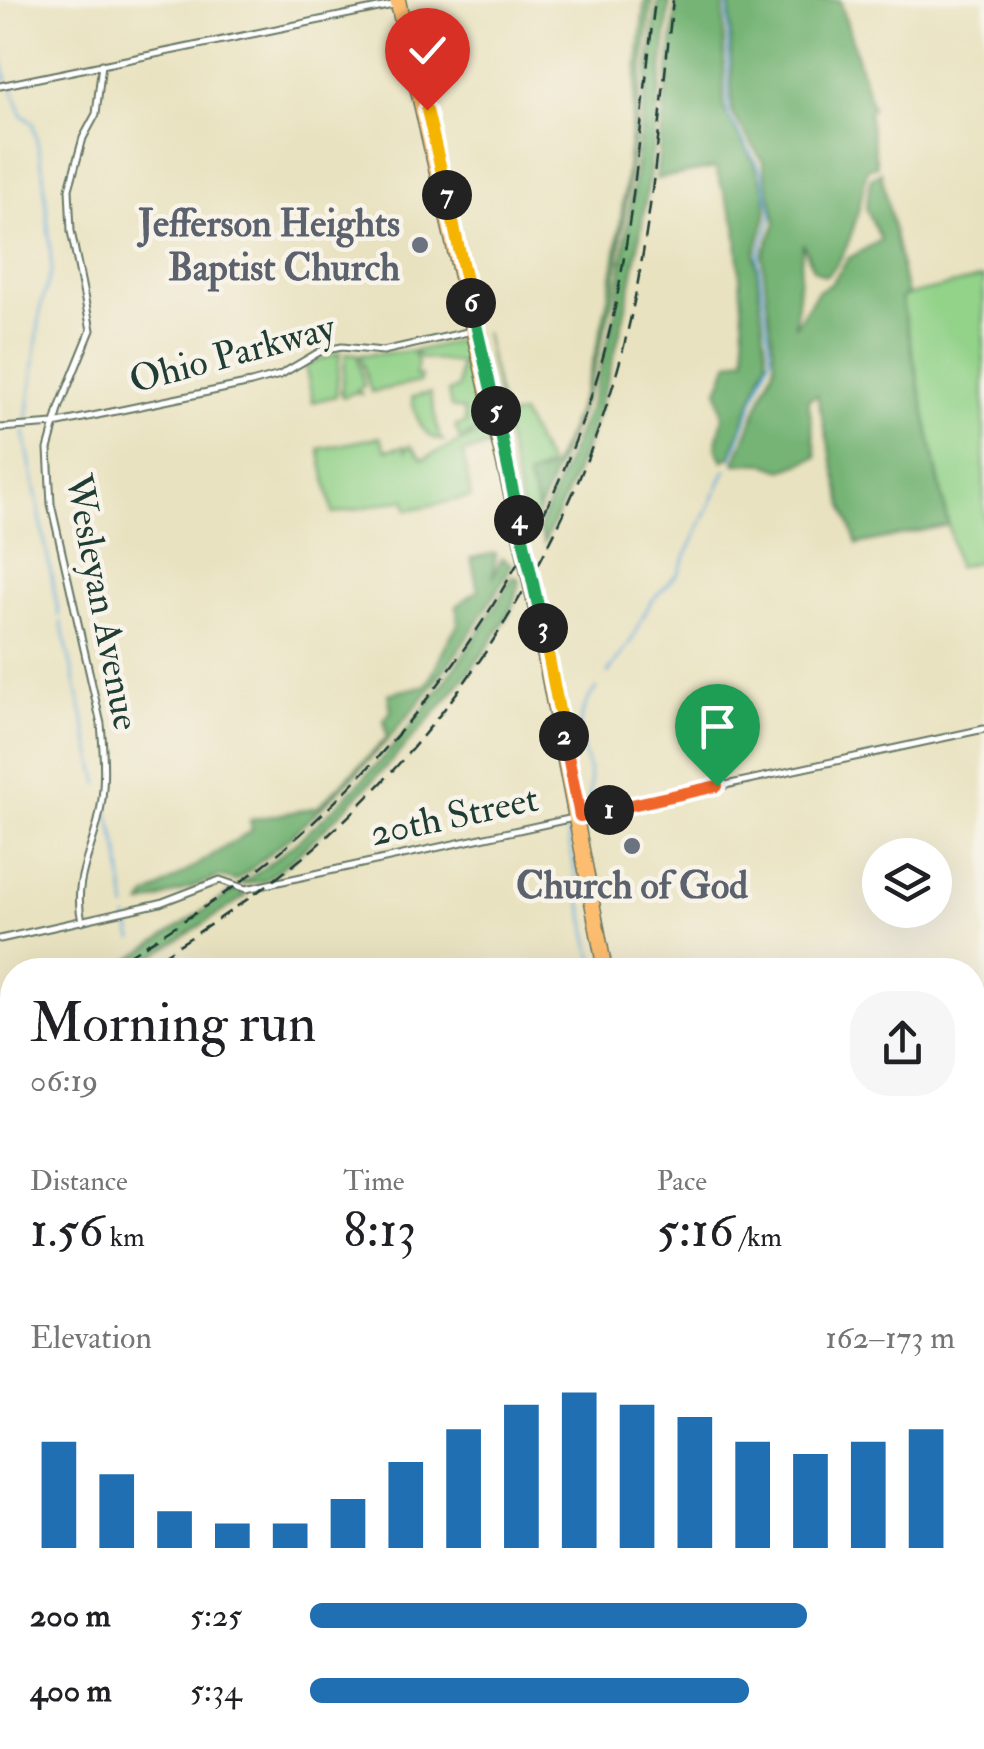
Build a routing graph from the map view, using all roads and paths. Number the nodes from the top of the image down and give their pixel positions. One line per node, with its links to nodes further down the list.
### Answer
1 (398, 3): 2 (street); 4 (main road)
2 (102, 64): 3 (street); 5 (street, Wesleyan Avenue)
3 (0, 86)
4 (474, 331): 5 (street, Ohio Parkway); 8 (main road, bridge)
5 (54, 424): 6 (street, Ohio Parkway); 9 (street, Wesleyan Avenue)
6 (0, 428)
7 (984, 730): 8 (street, 20th Street)
8 (576, 817): 9 (street, 20th Street); 11 (main road)
9 (82, 922): 10 (street, 20th Street)
10 (0, 939)
11 (603, 958)

